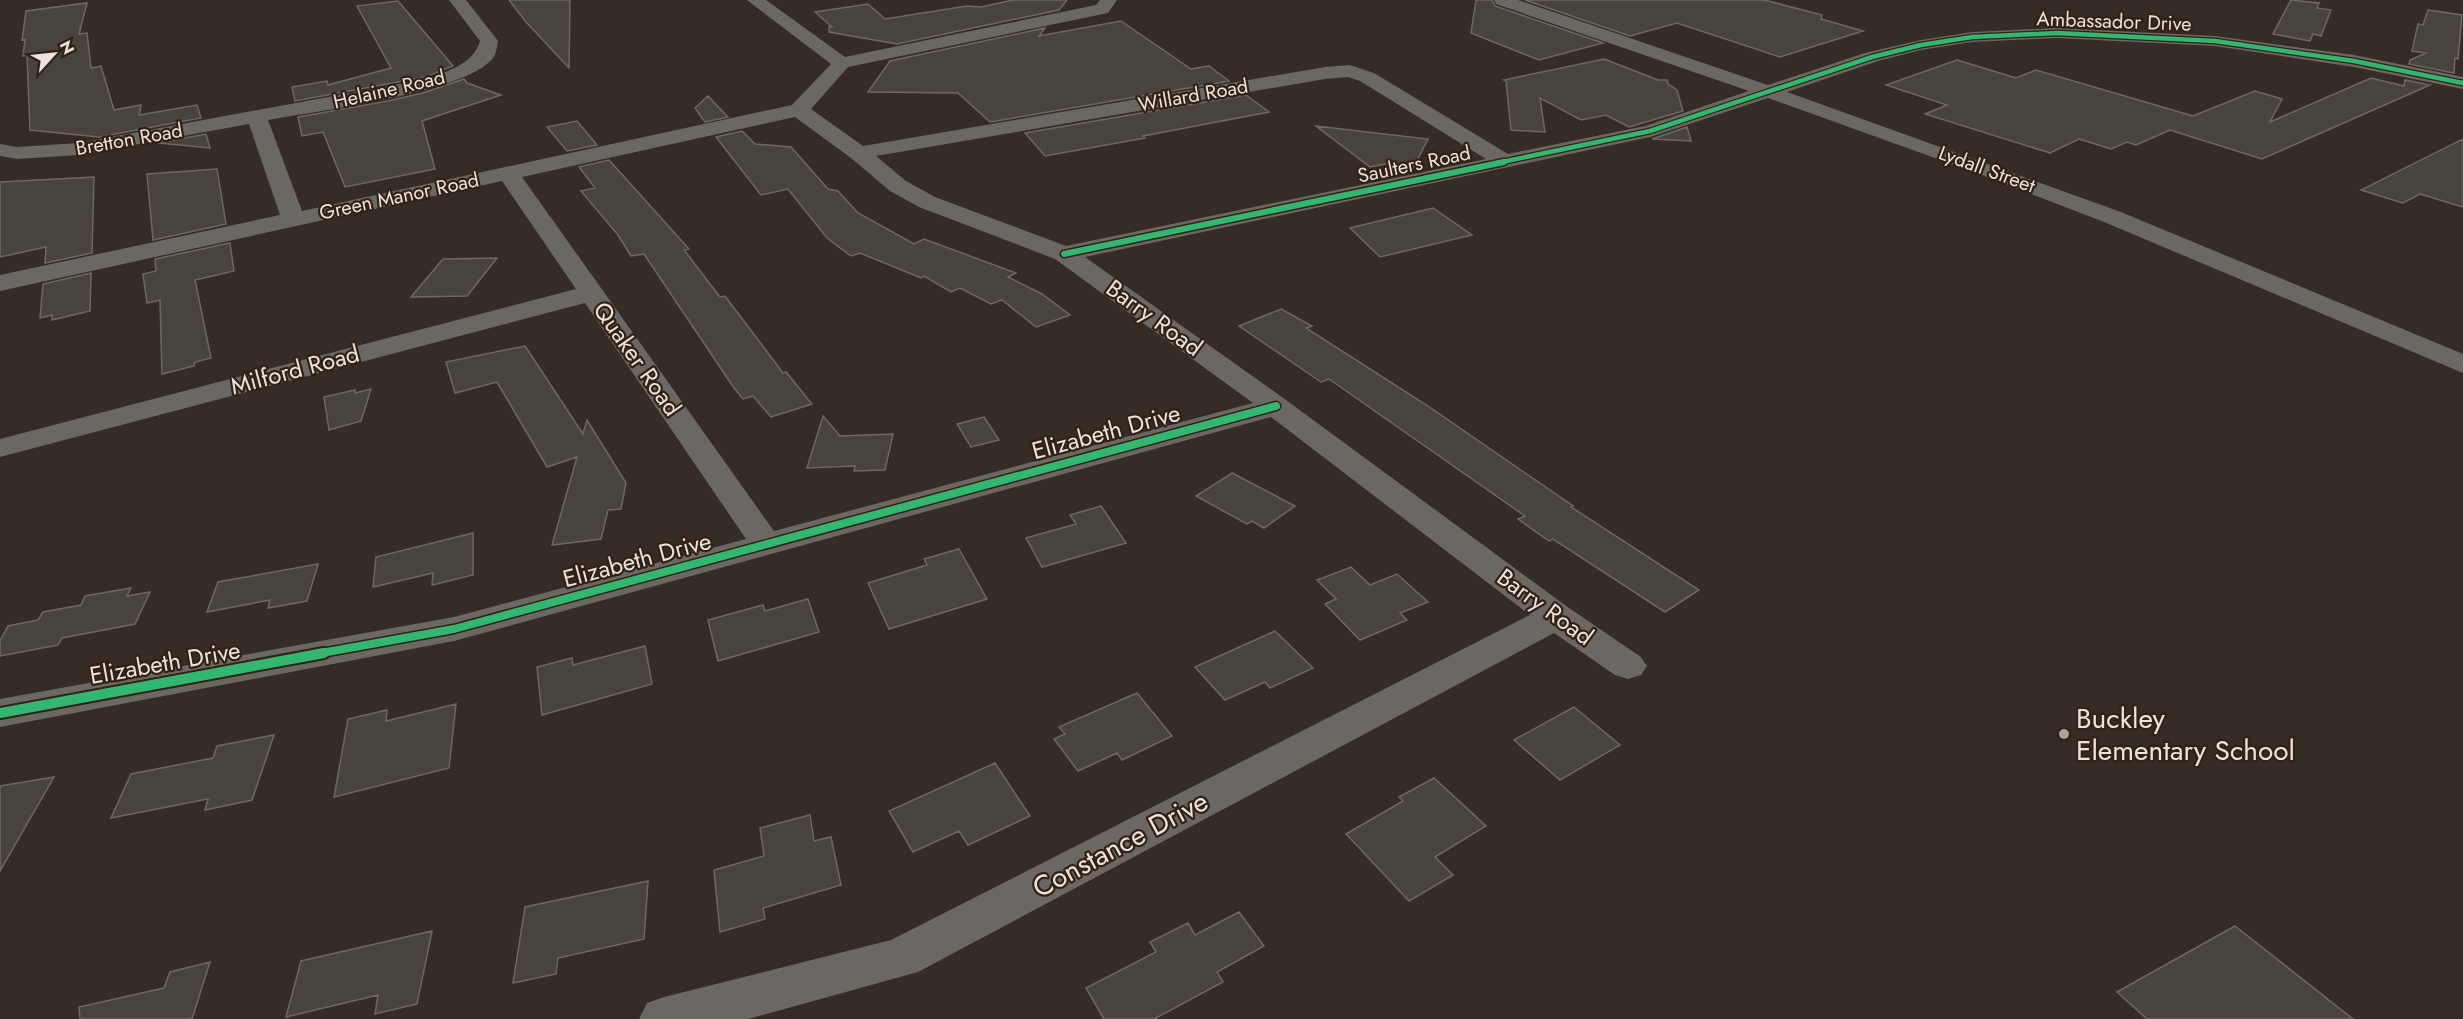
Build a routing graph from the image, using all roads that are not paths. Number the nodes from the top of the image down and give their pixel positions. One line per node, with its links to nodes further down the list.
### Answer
1 (457, 0): 9 (street, Helaine Road)
2 (754, 0): 5 (street)
3 (1109, 0): 5 (street)
4 (1502, 0): 7 (street, Lydall Street)
5 (842, 63): 8 (street)
6 (2463, 84): 7 (street, Ambassador Drive)
7 (1767, 92): 12 (street, Saulters Road); 18 (street, Lydall Street)
8 (799, 110): 11 (street, Barry Road); 13 (street, Green Manor Road)
9 (257, 117): 10 (street, Bretton Road); 14 (street)
10 (0, 150)
11 (859, 153): 12 (street, Willard Road); 15 (street, Barry Road)
12 (1506, 162): 15 (street, Saulters Road)
13 (508, 173): 14 (street, Green Manor Road); 17 (street, Quaker Road)
14 (294, 218): 16 (street, Green Manor Road)
15 (1064, 254): 19 (street, Barry Road)
16 (0, 283)
17 (591, 292): 20 (street, Milford Road); 21 (street, Quaker Road)
18 (2463, 364)
19 (1276, 406): 21 (street, Elizabeth Drive); 22 (street, Barry Road)
20 (0, 448)
21 (766, 545): 24 (street, Elizabeth Drive)
22 (1556, 617): 23 (street, Barry Road); 25 (street, Constance Drive)
23 (1628, 666)
24 (0, 713)
25 (664, 1019)

